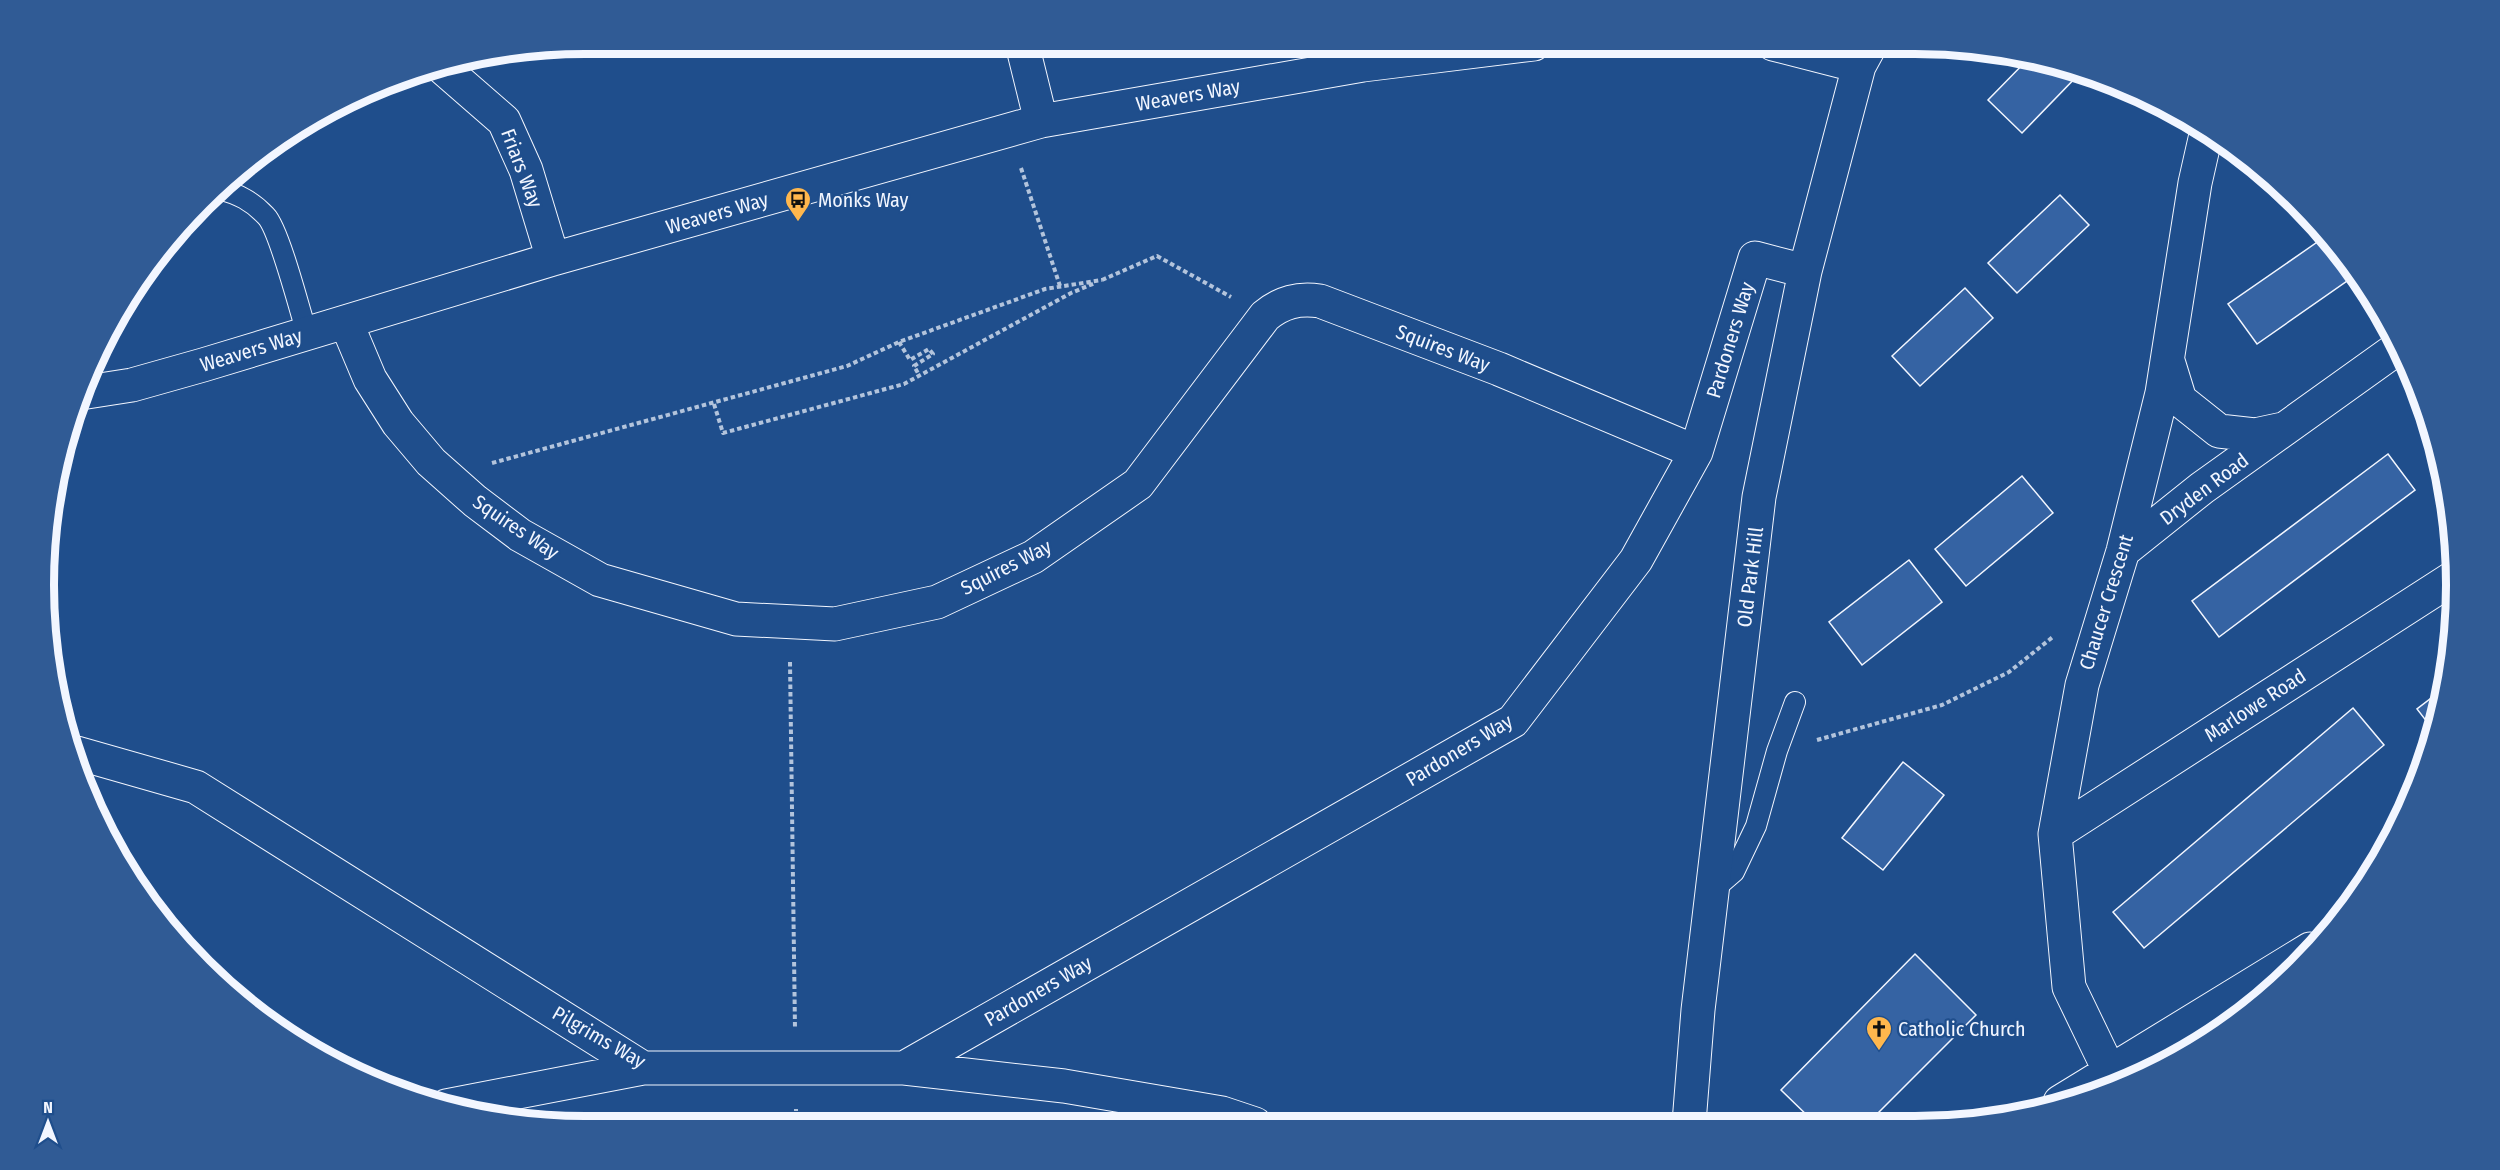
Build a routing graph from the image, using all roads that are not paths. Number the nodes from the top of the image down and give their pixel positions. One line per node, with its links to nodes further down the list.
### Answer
1 (1024, 54): 5 (street)
2 (1453, 54): 5 (street, Weavers Way)
3 (1865, 55): 9 (street, Old Park Hill)
4 (448, 72): 8 (street, Friars Way)
5 (1041, 121): 8 (street, Weavers Way)
6 (2205, 140): 13 (street, Chaucer Crescent)
7 (229, 192): 11 (lane)
8 (553, 259): 10 (street, Weavers Way)
9 (1805, 271): 16 (street, Pardoners Way); 22 (street, Old Park Hill)
10 (346, 322): 11 (street, Weavers Way); 16 (street, Squires Way)
11 (307, 334): 14 (street, Weavers Way)
12 (2392, 352): 15 (street, Dryden Road)
13 (2168, 359): 15 (street, Dryden Road); 17 (street, Chaucer Crescent)
14 (90, 391)
15 (2285, 429): 17 (street, Dryden Road)
16 (1696, 452): 25 (street, Pardoners Way)
17 (2123, 551): 21 (street, Chaucer Crescent)
18 (2446, 582): 21 (street, Marlowe Road)
19 (1795, 702): 22 (lane)
20 (81, 754): 24 (street, Pilgrims Way)
21 (2055, 834): 26 (street, Chaucer Crescent)
22 (1712, 891): 30 (street, Old Park Hill)
23 (2287, 963): 26 (street)
24 (643, 1068): 25 (street, Pilgrims Way); 28 (street)
25 (904, 1068): 29 (street, Pilgrims Way)
26 (2109, 1070): 27 (street)
27 (2078, 1090)
28 (465, 1102)
29 (1231, 1116)
30 (1690, 1116)

